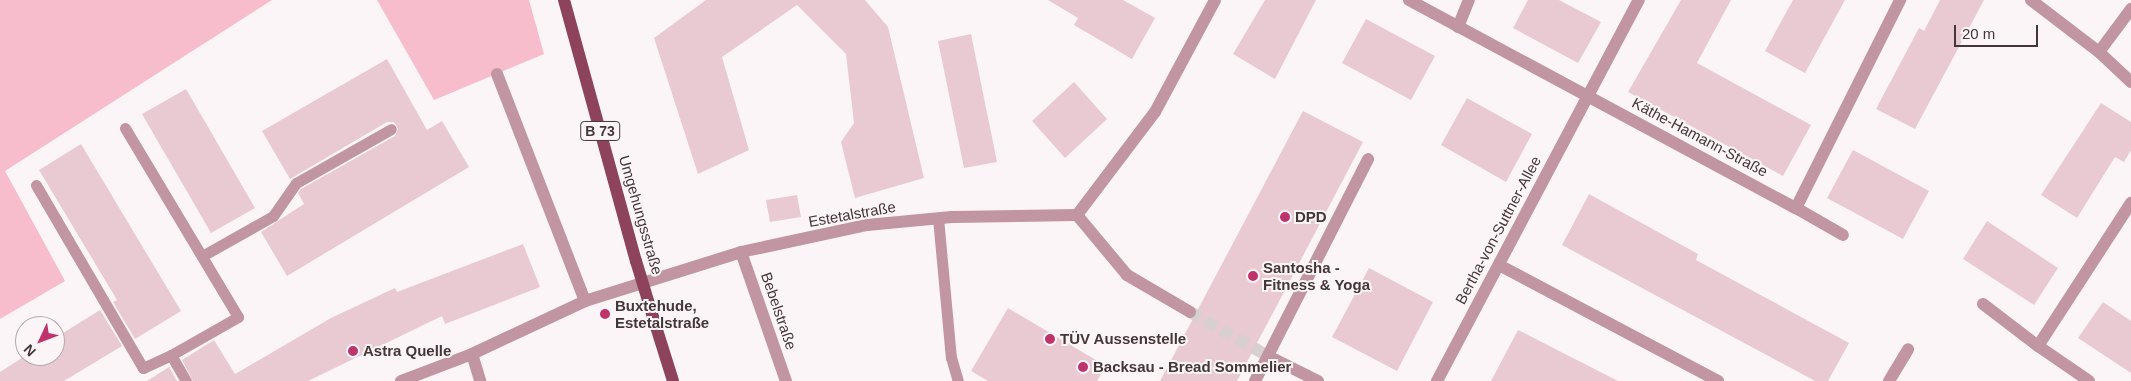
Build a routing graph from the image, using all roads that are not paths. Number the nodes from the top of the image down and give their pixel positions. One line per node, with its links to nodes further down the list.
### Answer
1 (564, 0): 37 (main road, Umgehungsstraße / B 73, bridge)
2 (1215, 0): 20 (street)
3 (1409, 0): 9 (street, Käthe-Hamann-Straße)
4 (1469, 0): 9 (street)
5 (1639, 0): 13 (street)
6 (1900, 0): 19 (street)
7 (2031, 0): 10 (street)
8 (2131, 9): 10 (street)
9 (1458, 27): 13 (street, Käthe-Hamann-Straße)
10 (2099, 52): 12 (street)
11 (497, 74): 26 (street)
12 (2131, 82)
13 (1588, 95): 19 (street, Käthe-Hamann-Straße); 25 (street, Bertha-von-Suttner-Allee)
14 (125, 128): 24 (lane)
15 (391, 129): 24 (lane)
16 (1368, 158): 33 (street)
17 (36, 185): 32 (lane)
18 (2131, 203): 29 (street)
19 (1796, 208): 22 (street, Käthe-Hamann-Straße)
20 (1077, 215): 21 (street, Estetalstraße); 28 (street)
21 (938, 218): 23 (street, Estetalstraße); 39 (lane)
22 (1843, 236)
23 (742, 252): 26 (street, Estetalstraße); 38 (street, Bebelstraße)
24 (202, 256): 32 (lane)
25 (1499, 265): 42 (street, Bertha-von-Suttner-Allee); 43 (street)
26 (585, 302): 31 (street, Estetalstraße)
27 (1983, 304): 29 (street)
28 (1190, 312)
29 (2038, 346): 45 (street)
30 (1908, 349): 44 (street)
31 (472, 354): 35 (street, Estetalstraße); 36 (street)
32 (171, 355): 34 (lane)
33 (1268, 356): 40 (street); 41 (street)
34 (186, 381)
35 (402, 381)
36 (480, 381)
37 (673, 381)
38 (786, 381)
39 (958, 381)
40 (1255, 381)
41 (1318, 381)
42 (1437, 381)
43 (1718, 381)
44 (1889, 381)
45 (2089, 381)

